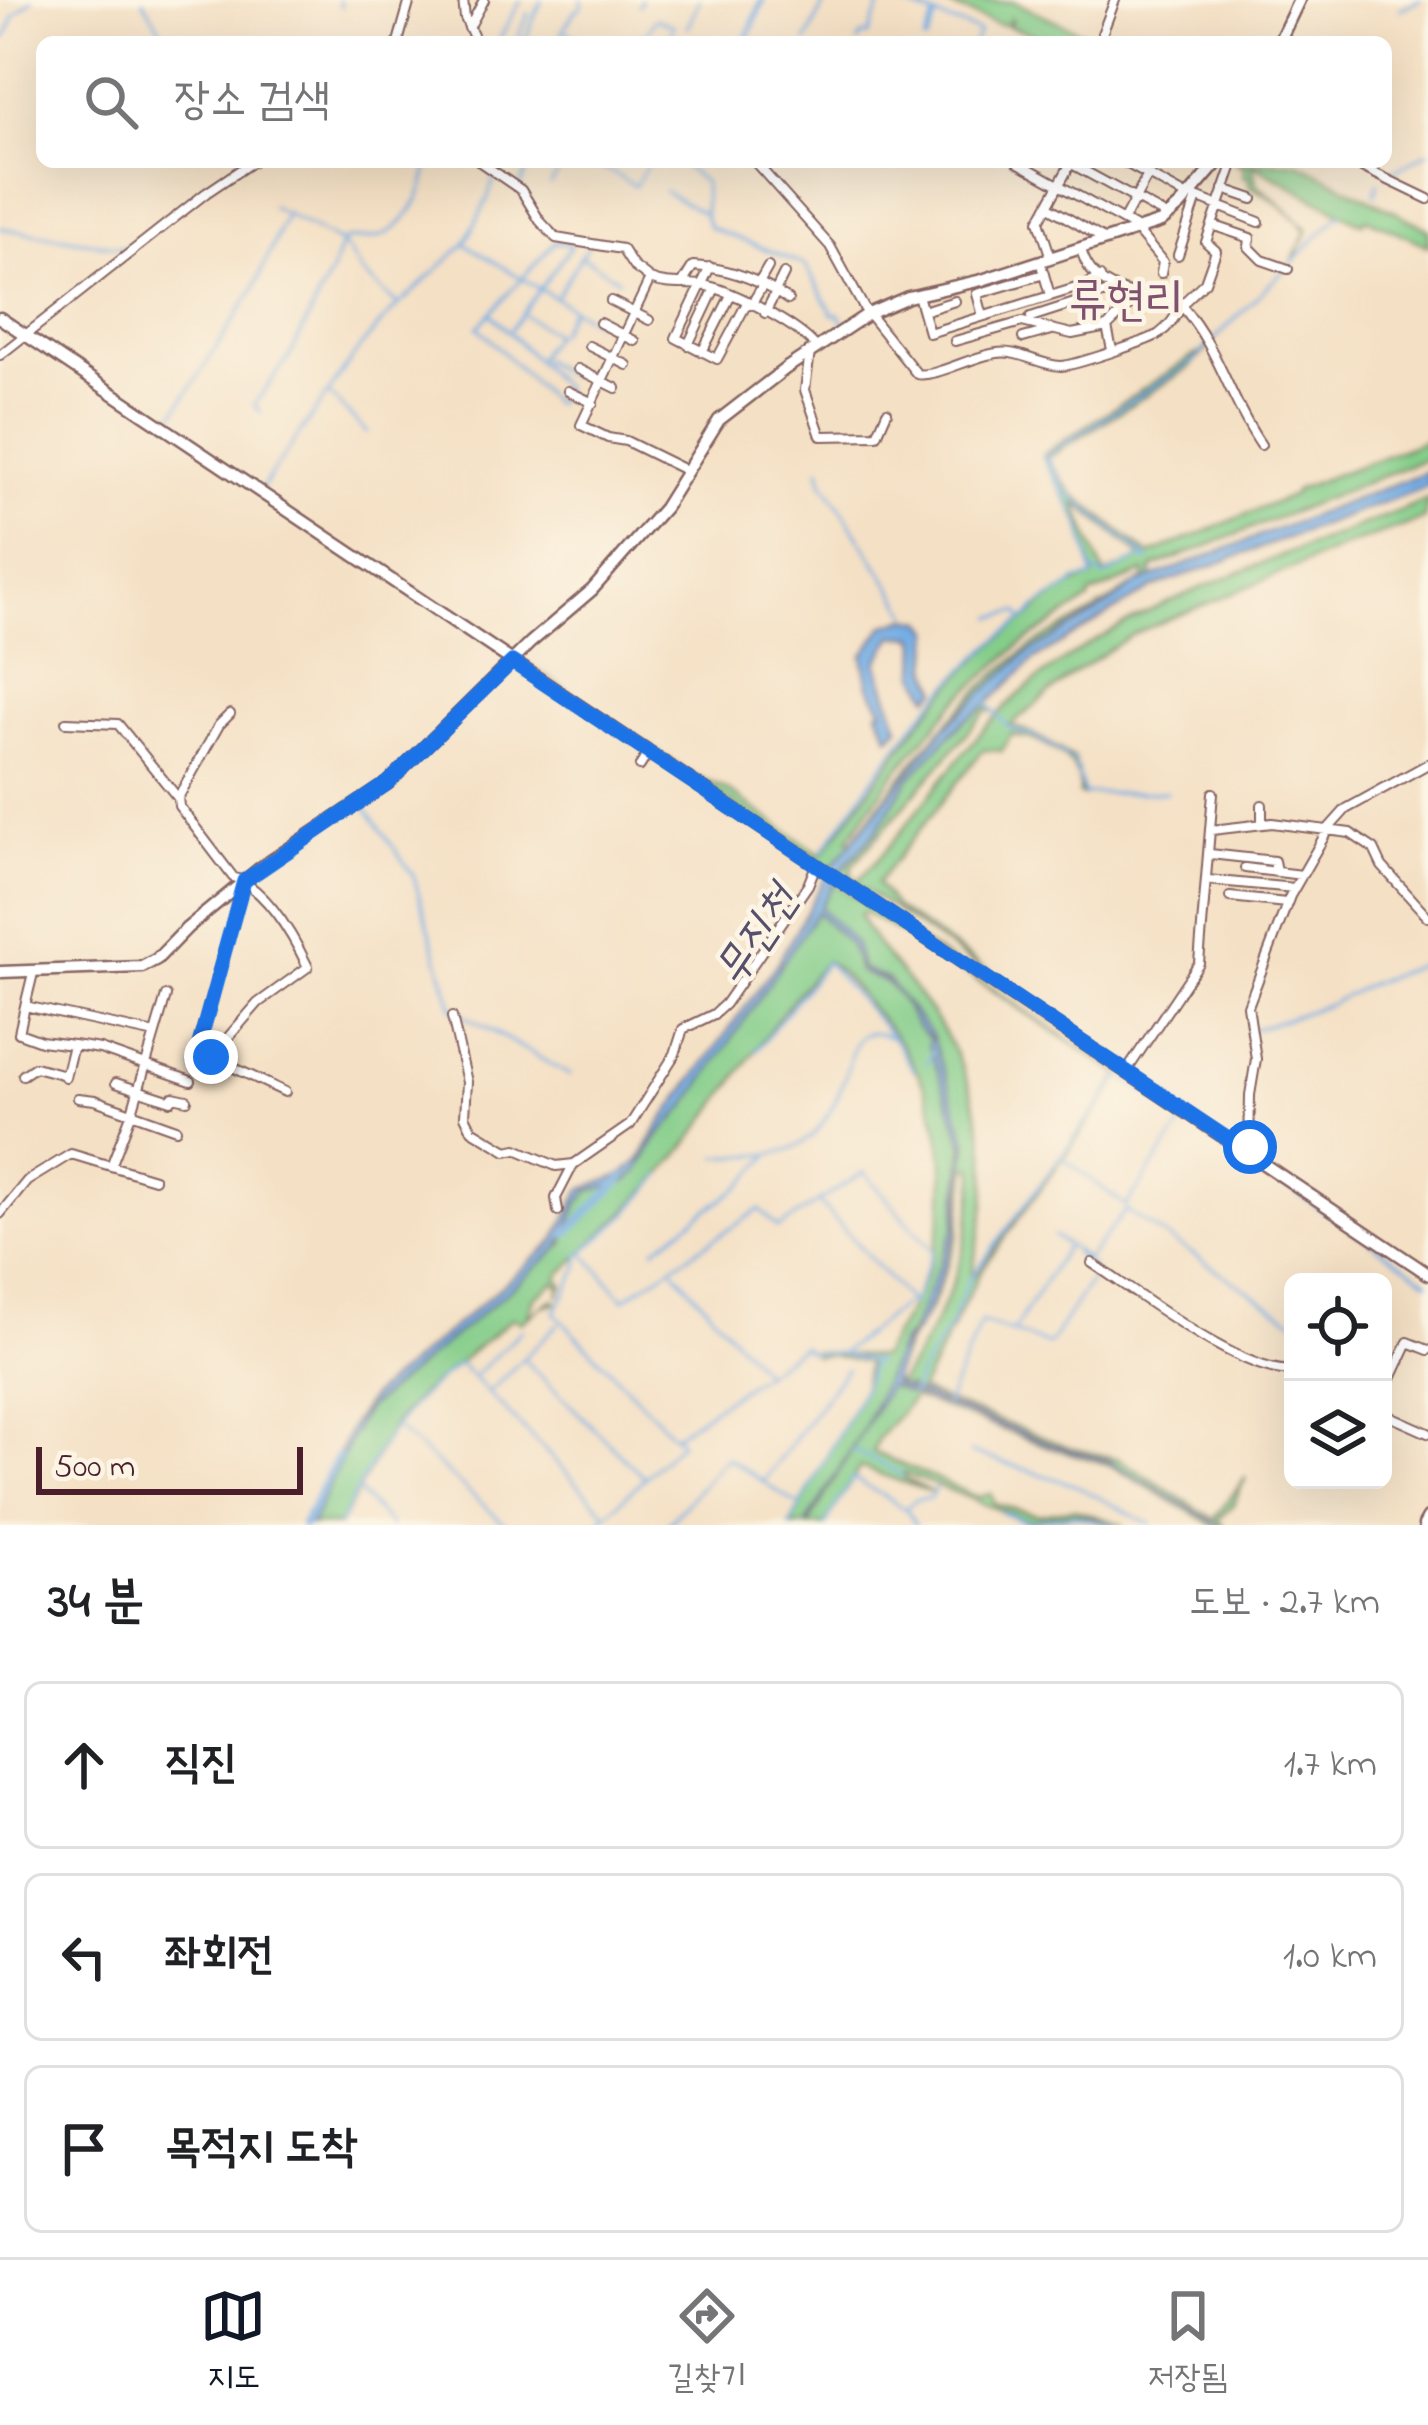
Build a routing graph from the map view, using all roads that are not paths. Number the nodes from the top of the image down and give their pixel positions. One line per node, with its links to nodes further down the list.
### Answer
1 (410, 0): 7 (street)
2 (463, 0): 6 (street)
3 (484, 0): 6 (street)
4 (1115, 0): 9 (street)
5 (1299, 0): 10 (main road)
6 (469, 28): 8 (street)
7 (400, 36)
8 (473, 36)
9 (1102, 36)
10 (1282, 36)
11 (243, 168): 73 (street)
12 (490, 168): 46 (street)
13 (760, 168): 65 (street)
14 (1028, 168): 22 (street)
15 (1067, 168): 22 (street)
16 (1081, 168): 25 (street)
17 (1135, 168): 21 (street)
18 (1213, 168): 24 (main road)
19 (1232, 168): 23 (street)
20 (1363, 168): 27 (street)
21 (1148, 175): 24 (street); 25 (street)
22 (1059, 185): 28 (street); 31 (street)
23 (1224, 189): 26 (street); 29 (street)
24 (1192, 197): 29 (street); 30 (main road); 37 (street)
25 (1136, 198): 30 (street); 31 (street)
26 (1253, 199)
27 (1428, 199)
28 (1047, 206): 35 (street); 38 (street)
29 (1218, 207): 32 (street); 33 (street)
30 (1168, 216): 34 (main road)
31 (1123, 221): 34 (street)
32 (1259, 222)
33 (1212, 225): 41 (street); 61 (street)
34 (1137, 231): 35 (main road); 43 (street)
35 (1106, 241): 36 (main road)
36 (1081, 249): 38 (main road); 45 (street)
37 (1178, 255)
38 (1045, 264): 53 (main road); 54 (street); 66 (street)
39 (710, 267): 42 (street); 48 (street); 49 (street)
40 (768, 267): 47 (street)
41 (1287, 268)
42 (732, 271): 47 (street); 51 (street)
43 (1161, 273)
44 (784, 274): 52 (street)
45 (1100, 277): 50 (street); 54 (street)
46 (650, 280): 48 (street); 63 (street)
47 (761, 284): 52 (street); 60 (street)
48 (682, 285): 49 (street)
49 (700, 285): 51 (street); 77 (street)
50 (1116, 290): 55 (street); 57 (street)
51 (723, 291): 60 (street); 77 (street); 81 (street)
52 (776, 292): 56 (street); 64 (street)
53 (918, 295): 62 (street); 65 (main road)
54 (1050, 295): 57 (street)
55 (1127, 296): 61 (street); 70 (street)
56 (788, 300)
57 (1034, 300): 66 (street)
58 (955, 301): 62 (street)
59 (611, 302): 63 (street)
60 (749, 304): 64 (street); 81 (street)
61 (1181, 305): 80 (street); 91 (street)
62 (922, 310): 66 (street)
63 (634, 313): 68 (street); 72 (street)
64 (765, 313): 79 (street)
65 (868, 314): 79 (main road); 80 (street)
66 (983, 316)
67 (0, 318): 73 (main road)
68 (649, 320)
69 (600, 323): 72 (street)
70 (1107, 327): 71 (street); 80 (street)
71 (1054, 330): 74 (street); 76 (street)
72 (624, 335): 75 (street); 83 (street)
73 (26, 336): 82 (street); 93 (main road)
74 (1023, 338)
75 (635, 340)
76 (955, 341)
77 (688, 345): 81 (street)
78 (589, 346): 83 (street)
79 (813, 349): 90 (street); 92 (main road)
80 (1112, 350)
81 (701, 352)
82 (0, 355)
83 (613, 358): 84 (street); 86 (street)
84 (627, 365)
85 (578, 369): 86 (street)
86 (603, 381): 87 (street); 89 (street)
87 (616, 388)
88 (568, 391): 89 (street)
89 (592, 403): 92 (street)
90 (887, 412)
91 (1262, 445)
92 (687, 471): 93 (main road)
93 (512, 662): 96 (main road); 111 (main road)
94 (230, 714): 100 (street)
95 (66, 722): 100 (street)
96 (648, 753): 98 (street); 106 (main road)
97 (1428, 764): 103 (street)
98 (640, 766)
99 (1213, 793): 104 (street)
100 (178, 798): 111 (street)
101 (1262, 805): 102 (street)
102 (1262, 823): 103 (street); 104 (street)
103 (1329, 828): 109 (street); 115 (street)
104 (1212, 830): 105 (street)
105 (1210, 854): 108 (street); 110 (street)
106 (819, 866): 125 (main road); 136 (street)
107 (1245, 868): 108 (street)
108 (1276, 871): 109 (street)
109 (1302, 874): 112 (street)
110 (1207, 880): 112 (street); 125 (street)
111 (244, 881): 117 (main road); 123 (street); 123 (street)
112 (1294, 888): 114 (street)
113 (1230, 896): 114 (street)
114 (1286, 903): 135 (street)
115 (1428, 917)
116 (0, 972): 117 (main road)
117 (33, 974): 119 (street)
118 (166, 996): 121 (street)
119 (25, 1006): 121 (street); 122 (street)
120 (452, 1017): 136 (street)
121 (155, 1034): 124 (street)
122 (73, 1045): 124 (street); 126 (street)
123 (211, 1057): 130 (street)
124 (147, 1066): 127 (street); 129 (street)
125 (1126, 1072): 135 (main road)
126 (23, 1075)
127 (190, 1081)
128 (116, 1083): 129 (street)
129 (139, 1090): 132 (street); 133 (street)
130 (285, 1092)
131 (78, 1098): 133 (street)
132 (187, 1100)
133 (132, 1113): 134 (street); 137 (street)
134 (176, 1129)
135 (1249, 1153): 142 (main road)
136 (574, 1163): 139 (street)
137 (111, 1166): 138 (street); 140 (street)
138 (154, 1179)
139 (558, 1211)
140 (0, 1214)
141 (1092, 1263): 144 (street)
142 (1428, 1274)
143 (1428, 1350): 145 (street)
144 (1284, 1371)
145 (1390, 1381)
146 (1392, 1417): 147 (street)
147 (1428, 1433)

